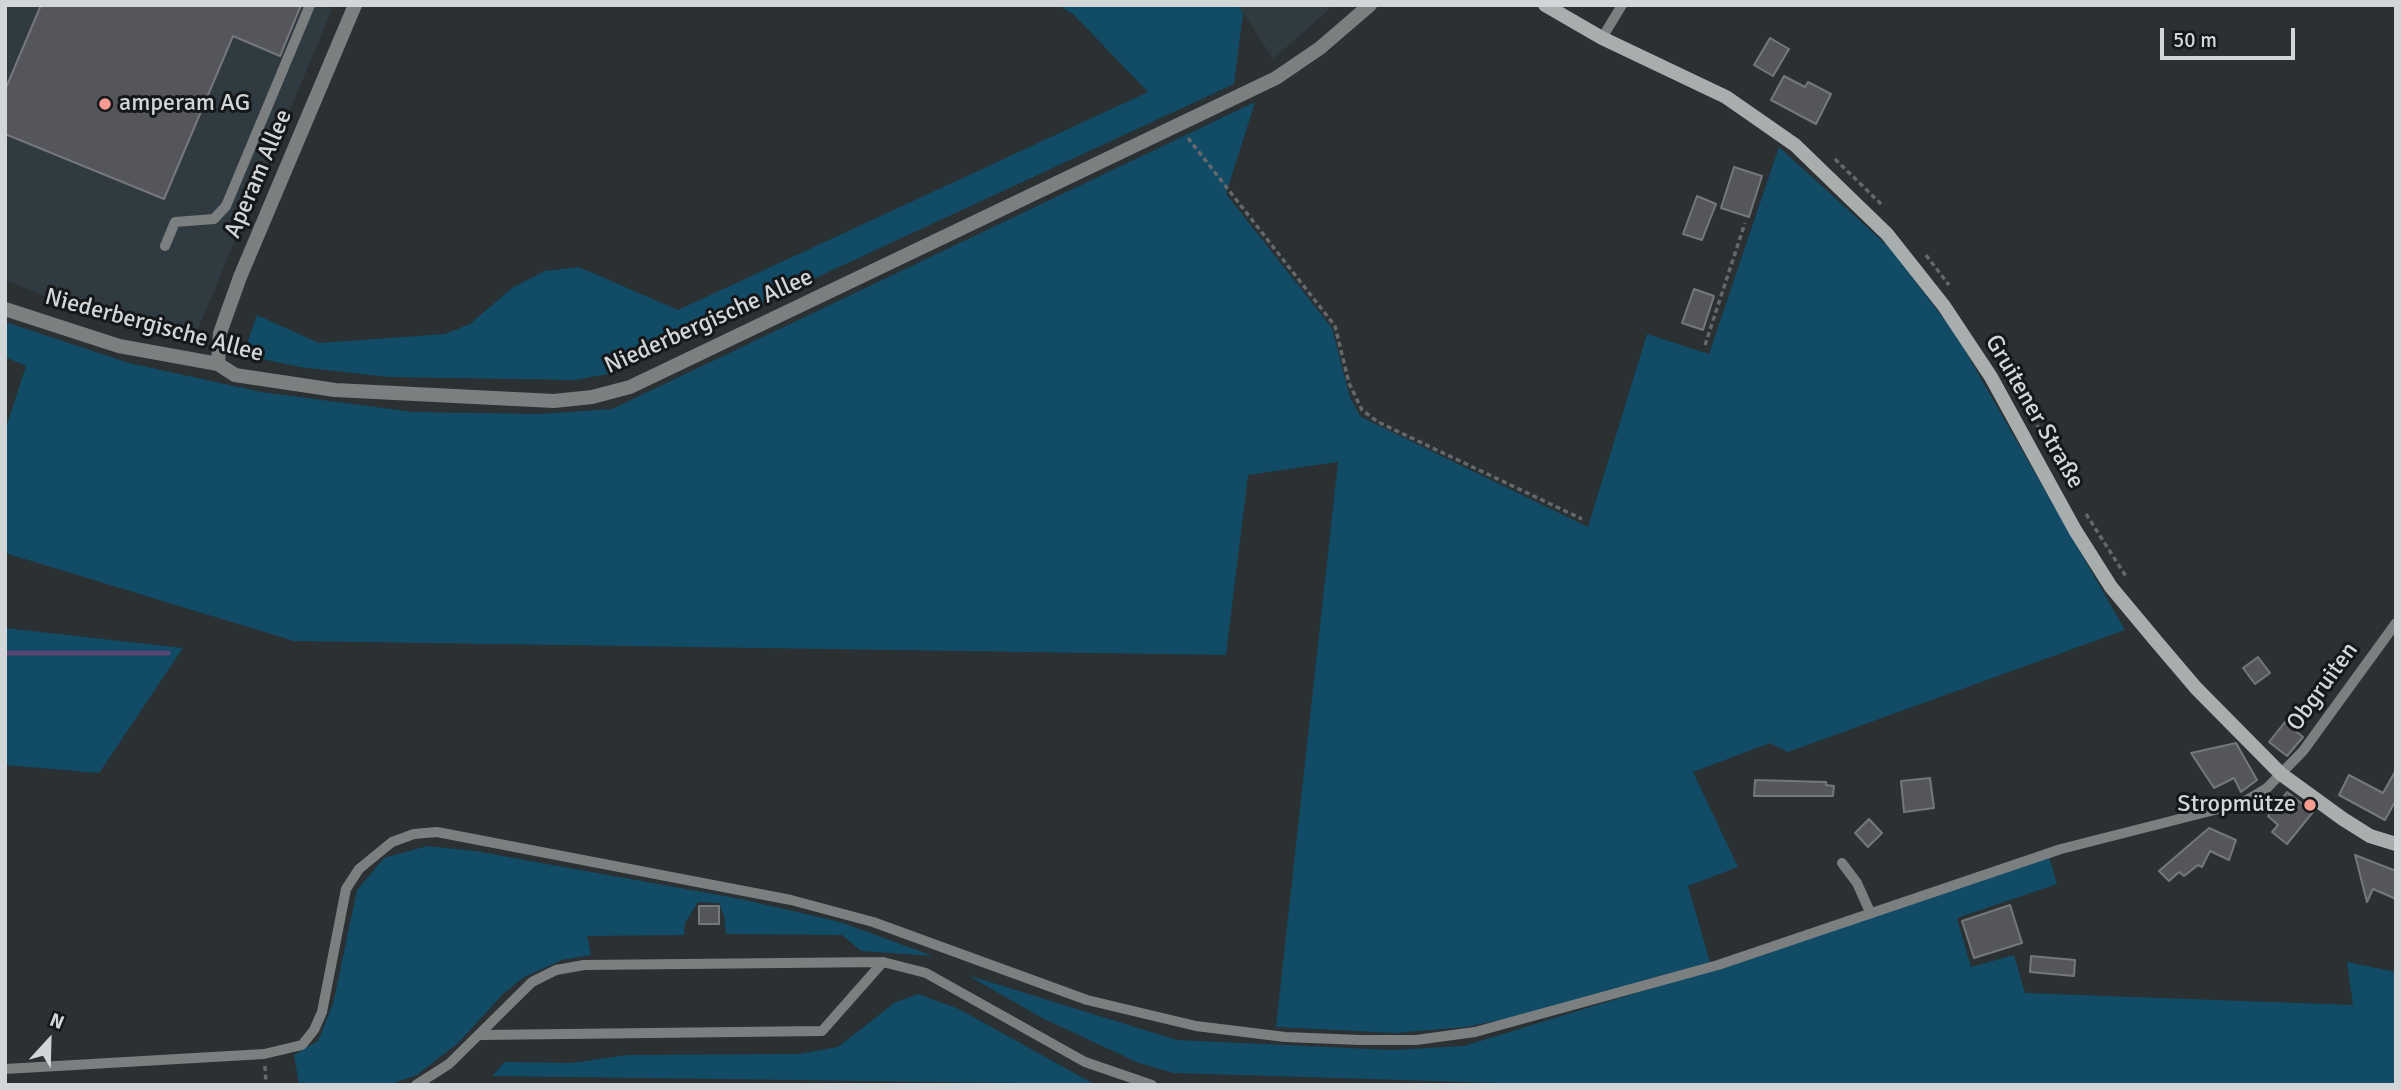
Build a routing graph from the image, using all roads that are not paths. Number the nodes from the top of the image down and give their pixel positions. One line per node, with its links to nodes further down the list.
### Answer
1 (310, 5): 7 (lane)
2 (355, 5): 9 (street, Aperam Allee)
3 (1370, 5): 9 (street, Niederbergische Allee)
4 (1545, 5): 6 (main road, Gruitener Straße)
5 (1622, 5): 6 (lane)
6 (1602, 38): 11 (main road, Gruitener Straße)
7 (165, 246)
8 (5, 309): 9 (street, Niederbergische Allee)
9 (218, 364)
10 (2396, 623): 11 (lane, Obgruiten)
11 (2281, 774): 12 (main road, Gruitener Straße); 14 (lane, Obgruiten)
12 (2396, 844)
13 (1842, 863): 14 (lane)
14 (1870, 912): 17 (lane, Obgruiten)
15 (883, 962): 16 (lane); 16 (lane); 19 (lane)
16 (480, 1035): 18 (lane)
17 (5, 1069)
18 (416, 1085)
19 (1152, 1085)

